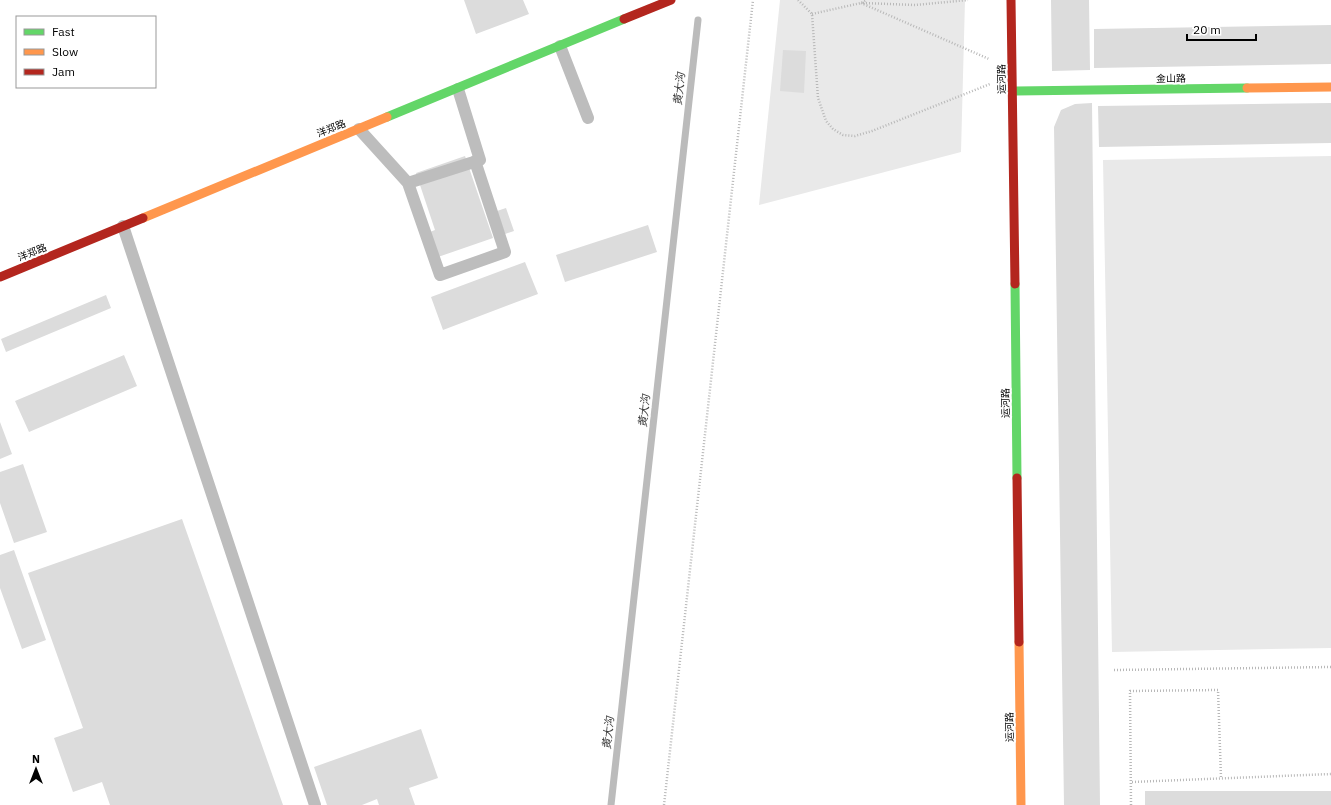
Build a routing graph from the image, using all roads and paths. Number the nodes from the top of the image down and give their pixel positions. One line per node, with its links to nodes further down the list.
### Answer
1 (671, 0): 9 (street, 洋郑路)
2 (753, 0): 26 (path)
3 (798, 0): 8 (path)
4 (868, 0): 7 (path)
5 (968, 0): 7 (path)
6 (1011, 0): 10 (street, 运河路)
7 (861, 3): 8 (path); 10 (path)
8 (812, 14): 10 (path)
9 (560, 46): 12 (street, 洋郑路); 14 (lane)
10 (1012, 71): 13 (street, 运河路)
11 (1331, 86): 13 (street, 金山路)
12 (458, 88): 15 (street, 洋郑路); 16 (lane)
13 (1012, 91): 27 (street, 运河路)
14 (588, 118)
15 (359, 129): 17 (lane); 18 (street, 洋郑路)
16 (475, 162): 17 (lane); 17 (lane)
17 (408, 183)
18 (123, 226): 19 (street, 洋郑路); 25 (lane)
19 (0, 277)
20 (1331, 667): 21 (path)
21 (1114, 670)
22 (1331, 774): 23 (path)
23 (1221, 778): 24 (path); 28 (path)
24 (1132, 782)
25 (316, 805)
26 (664, 805)
27 (1022, 805)
28 (1131, 805)

